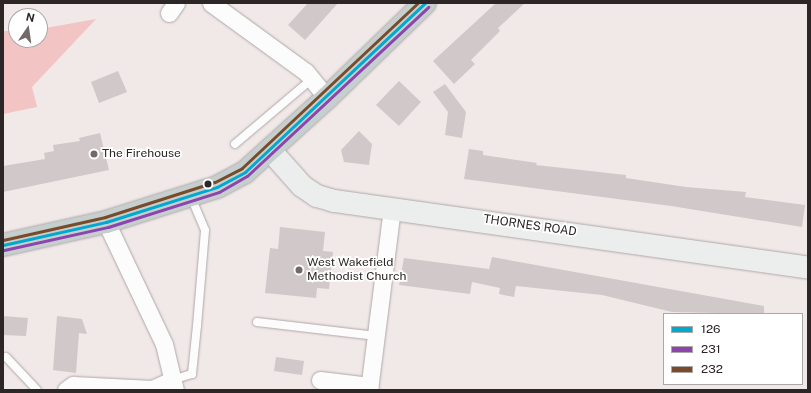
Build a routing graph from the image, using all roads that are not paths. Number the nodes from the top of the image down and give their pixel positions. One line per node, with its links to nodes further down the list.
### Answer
1 (211, 3): 3 (street)
2 (425, 3): 4 (highway)
3 (312, 79): 4 (street); 5 (lane)
4 (327, 98): 6 (highway)
5 (235, 144)
6 (270, 150): 7 (highway); 8 (street, THORNES ROAD)
7 (190, 196): 9 (highway); 16 (lane)
8 (392, 207): 11 (street, THORNES ROAD); 13 (street)
9 (106, 222): 10 (highway); 16 (street)
10 (3, 244)
11 (808, 268)
12 (257, 322): 13 (lane)
13 (376, 336): 17 (street)
14 (6, 357): 18 (lane)
15 (330, 384): 17 (street)
16 (173, 385): 19 (street)
17 (370, 388)
18 (37, 390)
19 (66, 390)

